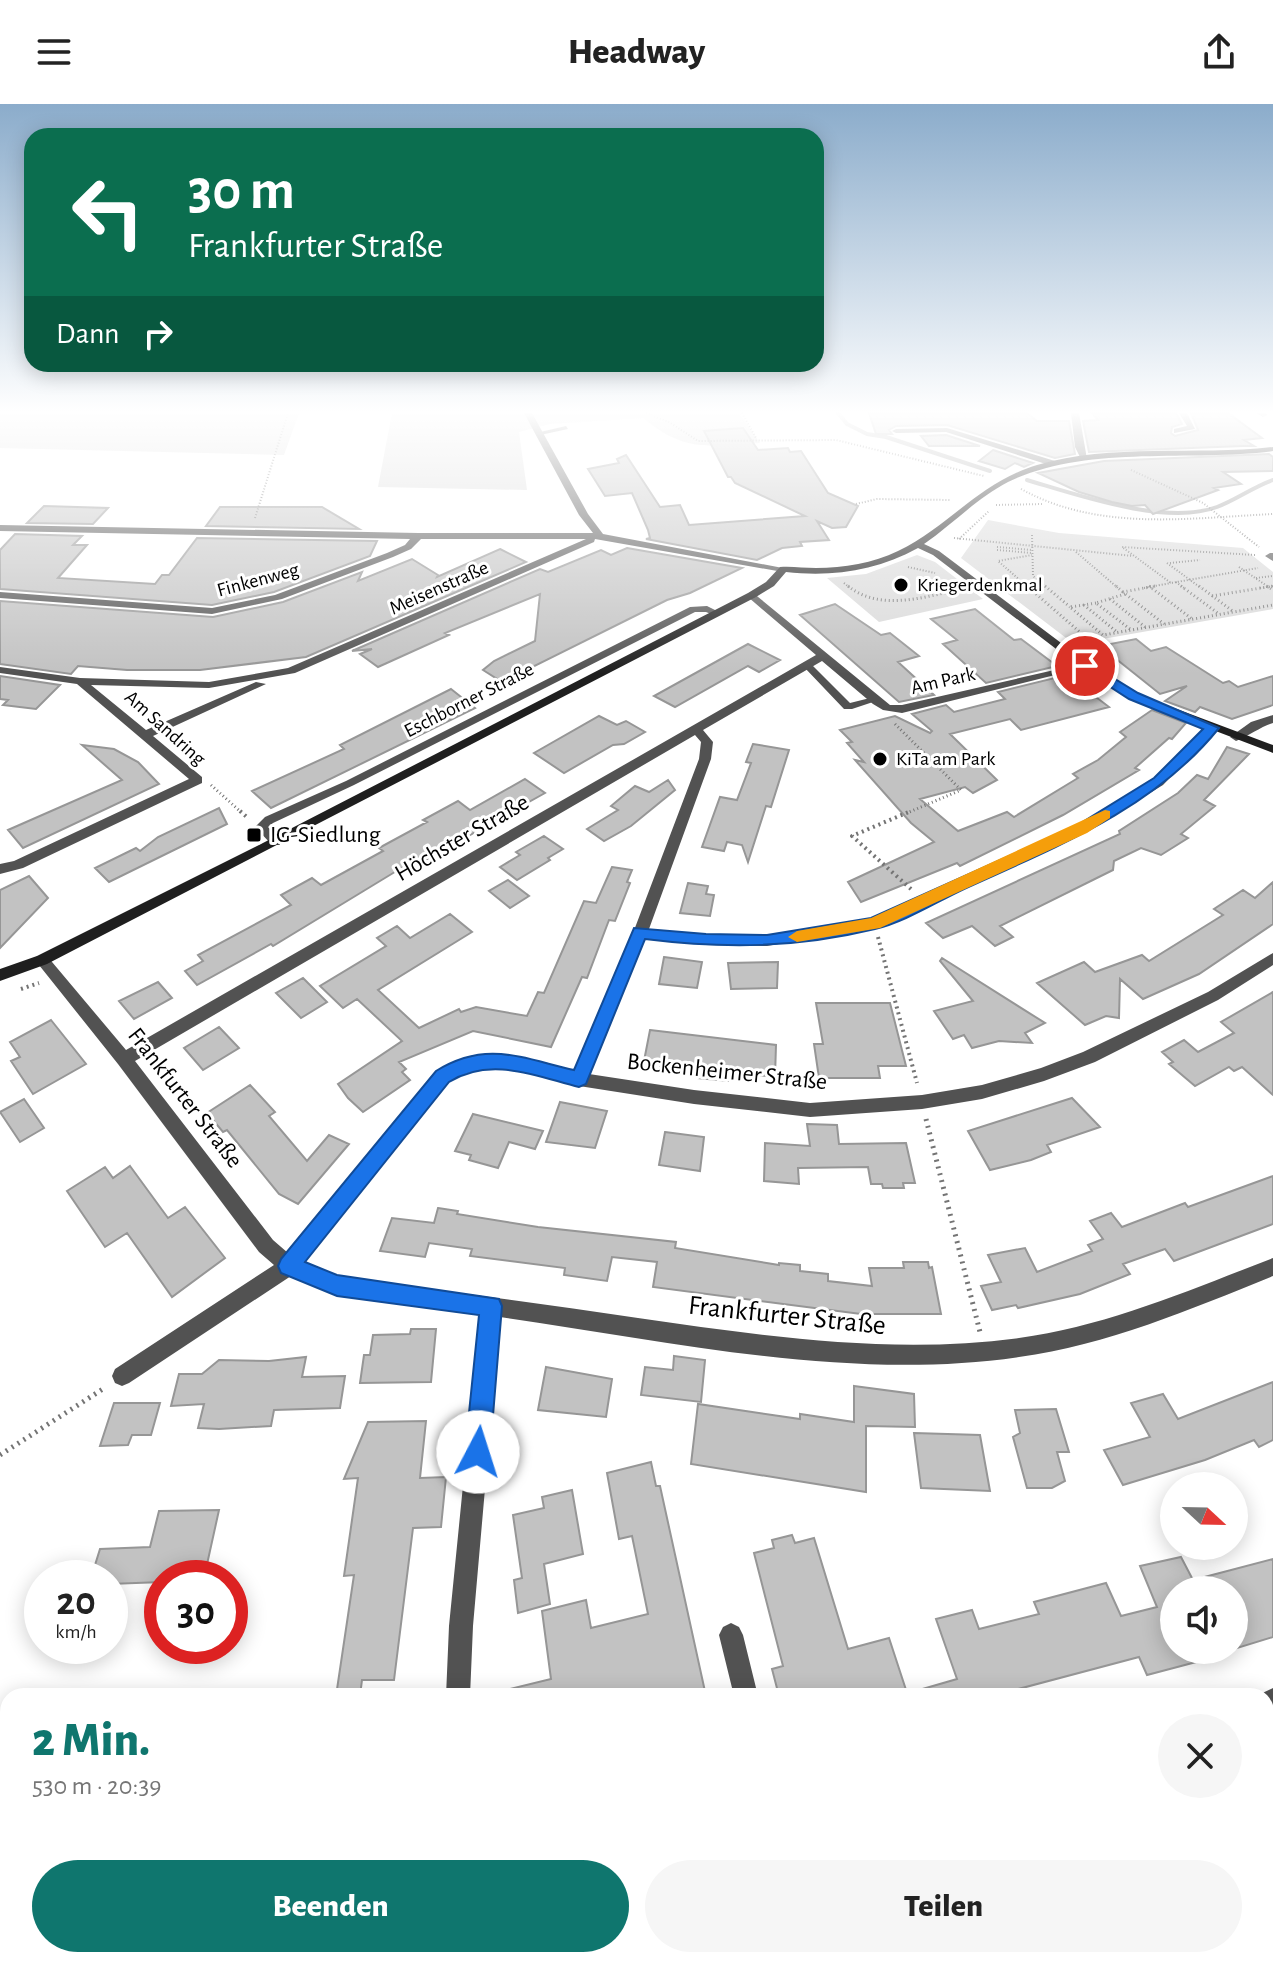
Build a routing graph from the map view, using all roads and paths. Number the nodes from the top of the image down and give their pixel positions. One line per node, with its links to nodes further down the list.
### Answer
1 (261, 500): 13 (path)
2 (576, 500): 16 (street)
3 (873, 500): 7 (path)
4 (978, 500): 12 (street)
5 (1038, 500): 8 (path)
6 (1197, 500): 10 (path)
7 (856, 504)
8 (1044, 504): 10 (path); 17 (path)
9 (1273, 514): 10 (path)
10 (1221, 515): 25 (path)
11 (0, 528): 13 (street)
12 (934, 531): 17 (path); 18 (street)
13 (251, 534): 15 (street)
14 (1032, 535): 22 (path)
15 (418, 536): 16 (street); 43 (street, Finkenweg)
16 (600, 536): 30 (street); 64 (street, Meisenstraße)
17 (959, 539): 22 (path)
18 (917, 544): 26 (street); 36 (street)
19 (1122, 547): 23 (path); 24 (path); 25 (path)
20 (997, 548): 22 (path)
21 (1073, 550): 22 (path); 23 (path); 42 (path)
22 (1032, 551): 38 (path); 40 (path)
23 (1108, 553): 24 (path)
24 (1135, 556): 37 (path)
25 (1272, 557)
26 (881, 560): 32 (street); 36 (path)
27 (1200, 560): 35 (path)
28 (1239, 567): 31 (path)
29 (1263, 567): 31 (path)
30 (783, 569): 32 (street); 44 (street, Eschborner Straße)
31 (1244, 570): 34 (path); 35 (path)
32 (834, 572): 36 (path)
33 (1272, 576): 34 (path)
34 (1256, 578): 41 (path)
35 (1190, 579): 37 (path); 45 (path)
36 (973, 582): 62 (street)
37 (1173, 582): 39 (path); 53 (path)
38 (1044, 585): 40 (path); 50 (path)
39 (1149, 586): 42 (path); 54 (path)
40 (1029, 588): 59 (path)
41 (1271, 588): 45 (path)
42 (1124, 593): 46 (path); 55 (path)
43 (0, 595)
44 (752, 595): 52 (street, Eschborner Straße); 60 (street, Am Park)
45 (1212, 596): 51 (path)
46 (1110, 599): 47 (path); 56 (path)
47 (1096, 603): 48 (path); 57 (path)
48 (1084, 605): 50 (path); 58 (path)
49 (1273, 605): 51 (path)
50 (1070, 607): 58 (path)
51 (1234, 612): 53 (path)
52 (716, 613): 76 (street, Eschborner Straße); 76 (lane, Eschborner Straße)
53 (1219, 614): 54 (path)
54 (1192, 619): 55 (path)
55 (1164, 624): 56 (path)
56 (1145, 627): 57 (path)
57 (1131, 630): 58 (path)
58 (1117, 632)
59 (1082, 634)
60 (823, 656): 61 (street, Höchster Straße); 66 (street, Am Park)
61 (807, 665): 66 (lane); 69 (street, Höchster Straße)
62 (1085, 666): 67 (street, Am Park); 70 (street)
63 (0, 670): 65 (street)
64 (291, 671): 65 (street, Meisenstraße); 71 (street, Meisenstraße)
65 (80, 681): 71 (street, Am Sandring)
66 (874, 700): 67 (street, Am Park)
67 (887, 708): 78 (path)
68 (1273, 719): 72 (street)
69 (695, 728): 80 (street); 85 (street, Höchster Straße)
70 (1212, 728): 72 (street); 78 (street)
71 (145, 735): 74 (street, Am Sandring)
72 (1236, 737): 73 (street)
73 (1273, 749)
74 (198, 780): 75 (path); 77 (street, Am Sandring)
75 (239, 811)
76 (276, 842): 82 (street, Eschborner Straße)
77 (0, 869)
78 (924, 902): 79 (street)
79 (875, 923): 80 (street); 87 (path)
80 (640, 933): 86 (street)
81 (1273, 958): 87 (street, Bockenheimer Straße)
82 (42, 960): 83 (street, Eschborner Straße); 84 (street, Eschborner Straße); 85 (street, Frankfurter Straße)
83 (0, 975)
84 (0, 987)
85 (124, 1059): 88 (street, Frankfurter Straße)
86 (579, 1079): 87 (street, Bockenheimer Straße); 88 (street, Bockenheimer Straße)
87 (922, 1102): 91 (path)
88 (289, 1266): 90 (street, Frankfurter Straße); 92 (street)
89 (1273, 1267): 91 (street, Frankfurter Straße)
90 (491, 1306): 91 (street, Frankfurter Straße); 95 (street)
91 (985, 1352)
92 (122, 1376): 93 (path)
93 (0, 1455)
94 (731, 1635): 96 (street)
95 (458, 1688)
96 (744, 1688)

